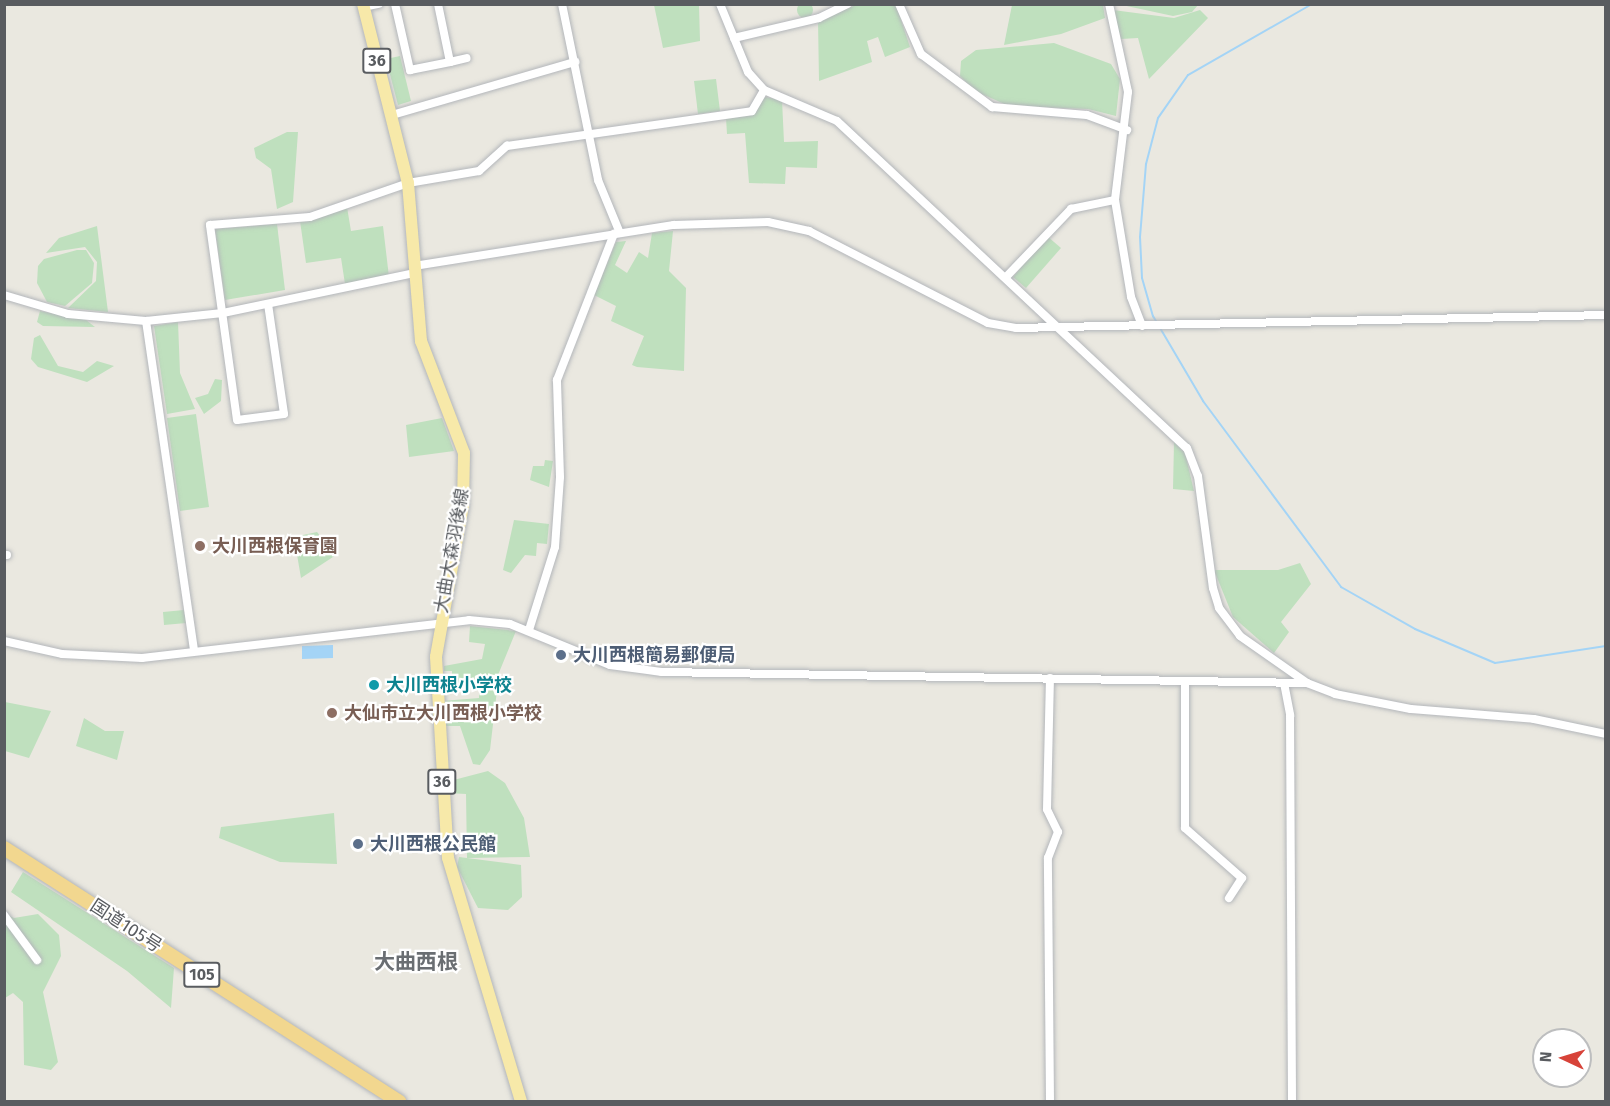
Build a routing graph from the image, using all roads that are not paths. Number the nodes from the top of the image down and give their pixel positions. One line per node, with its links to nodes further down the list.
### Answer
1 (379, 4): 9 (street)
2 (395, 4): 12 (street)
3 (438, 4): 12 (street)
4 (562, 4): 13 (street)
5 (720, 4): 10 (street)
6 (848, 4): 10 (street)
7 (899, 4): 16 (street)
8 (1109, 4): 16 (street)
9 (363, 6): 15 (main road, 大曲大森羽後線 / 36)
10 (734, 38): 14 (street)
11 (467, 58): 12 (street)
12 (450, 62)
13 (575, 62): 15 (street); 17 (street)
14 (764, 90): 17 (street); 22 (street)
15 (393, 115): 18 (main road, 大曲大森羽後線 / 36)
16 (1127, 130): 19 (street)
17 (589, 133): 18 (street); 20 (street)
18 (408, 183): 21 (main road, 大曲大森羽後線 / 36); 25 (street)
19 (1115, 200): 22 (street); 28 (street)
20 (617, 234): 21 (street); 29 (street); 31 (street)
21 (414, 270): 24 (street); 30 (main road, 大曲大森羽後線 / 36)
22 (1007, 276): 29 (street)
23 (4, 295): 27 (street)
24 (268, 304): 25 (street); 25 (street)
25 (223, 313): 27 (street)
26 (1605, 315): 28 (street)
27 (146, 321): 33 (street)
28 (1142, 326): 29 (street)
29 (1063, 329): 37 (street)
30 (440, 621): 31 (street); 33 (street); 44 (main road, 大曲大森羽後線 / 36)
31 (529, 630): 34 (street)
32 (4, 641): 33 (street)
33 (194, 651)
34 (1050, 678): 35 (street); 45 (street)
35 (1185, 682): 36 (street); 40 (street)
36 (1284, 683): 37 (street); 46 (street)
37 (1307, 683): 38 (street)
38 (1605, 734)
39 (4, 848): 43 (highway, 国道105号 / 105)
40 (1229, 898)
41 (4, 915): 42 (street)
42 (37, 960)
43 (399, 1101)
44 (521, 1101)
45 (1050, 1101)
46 (1292, 1101)

